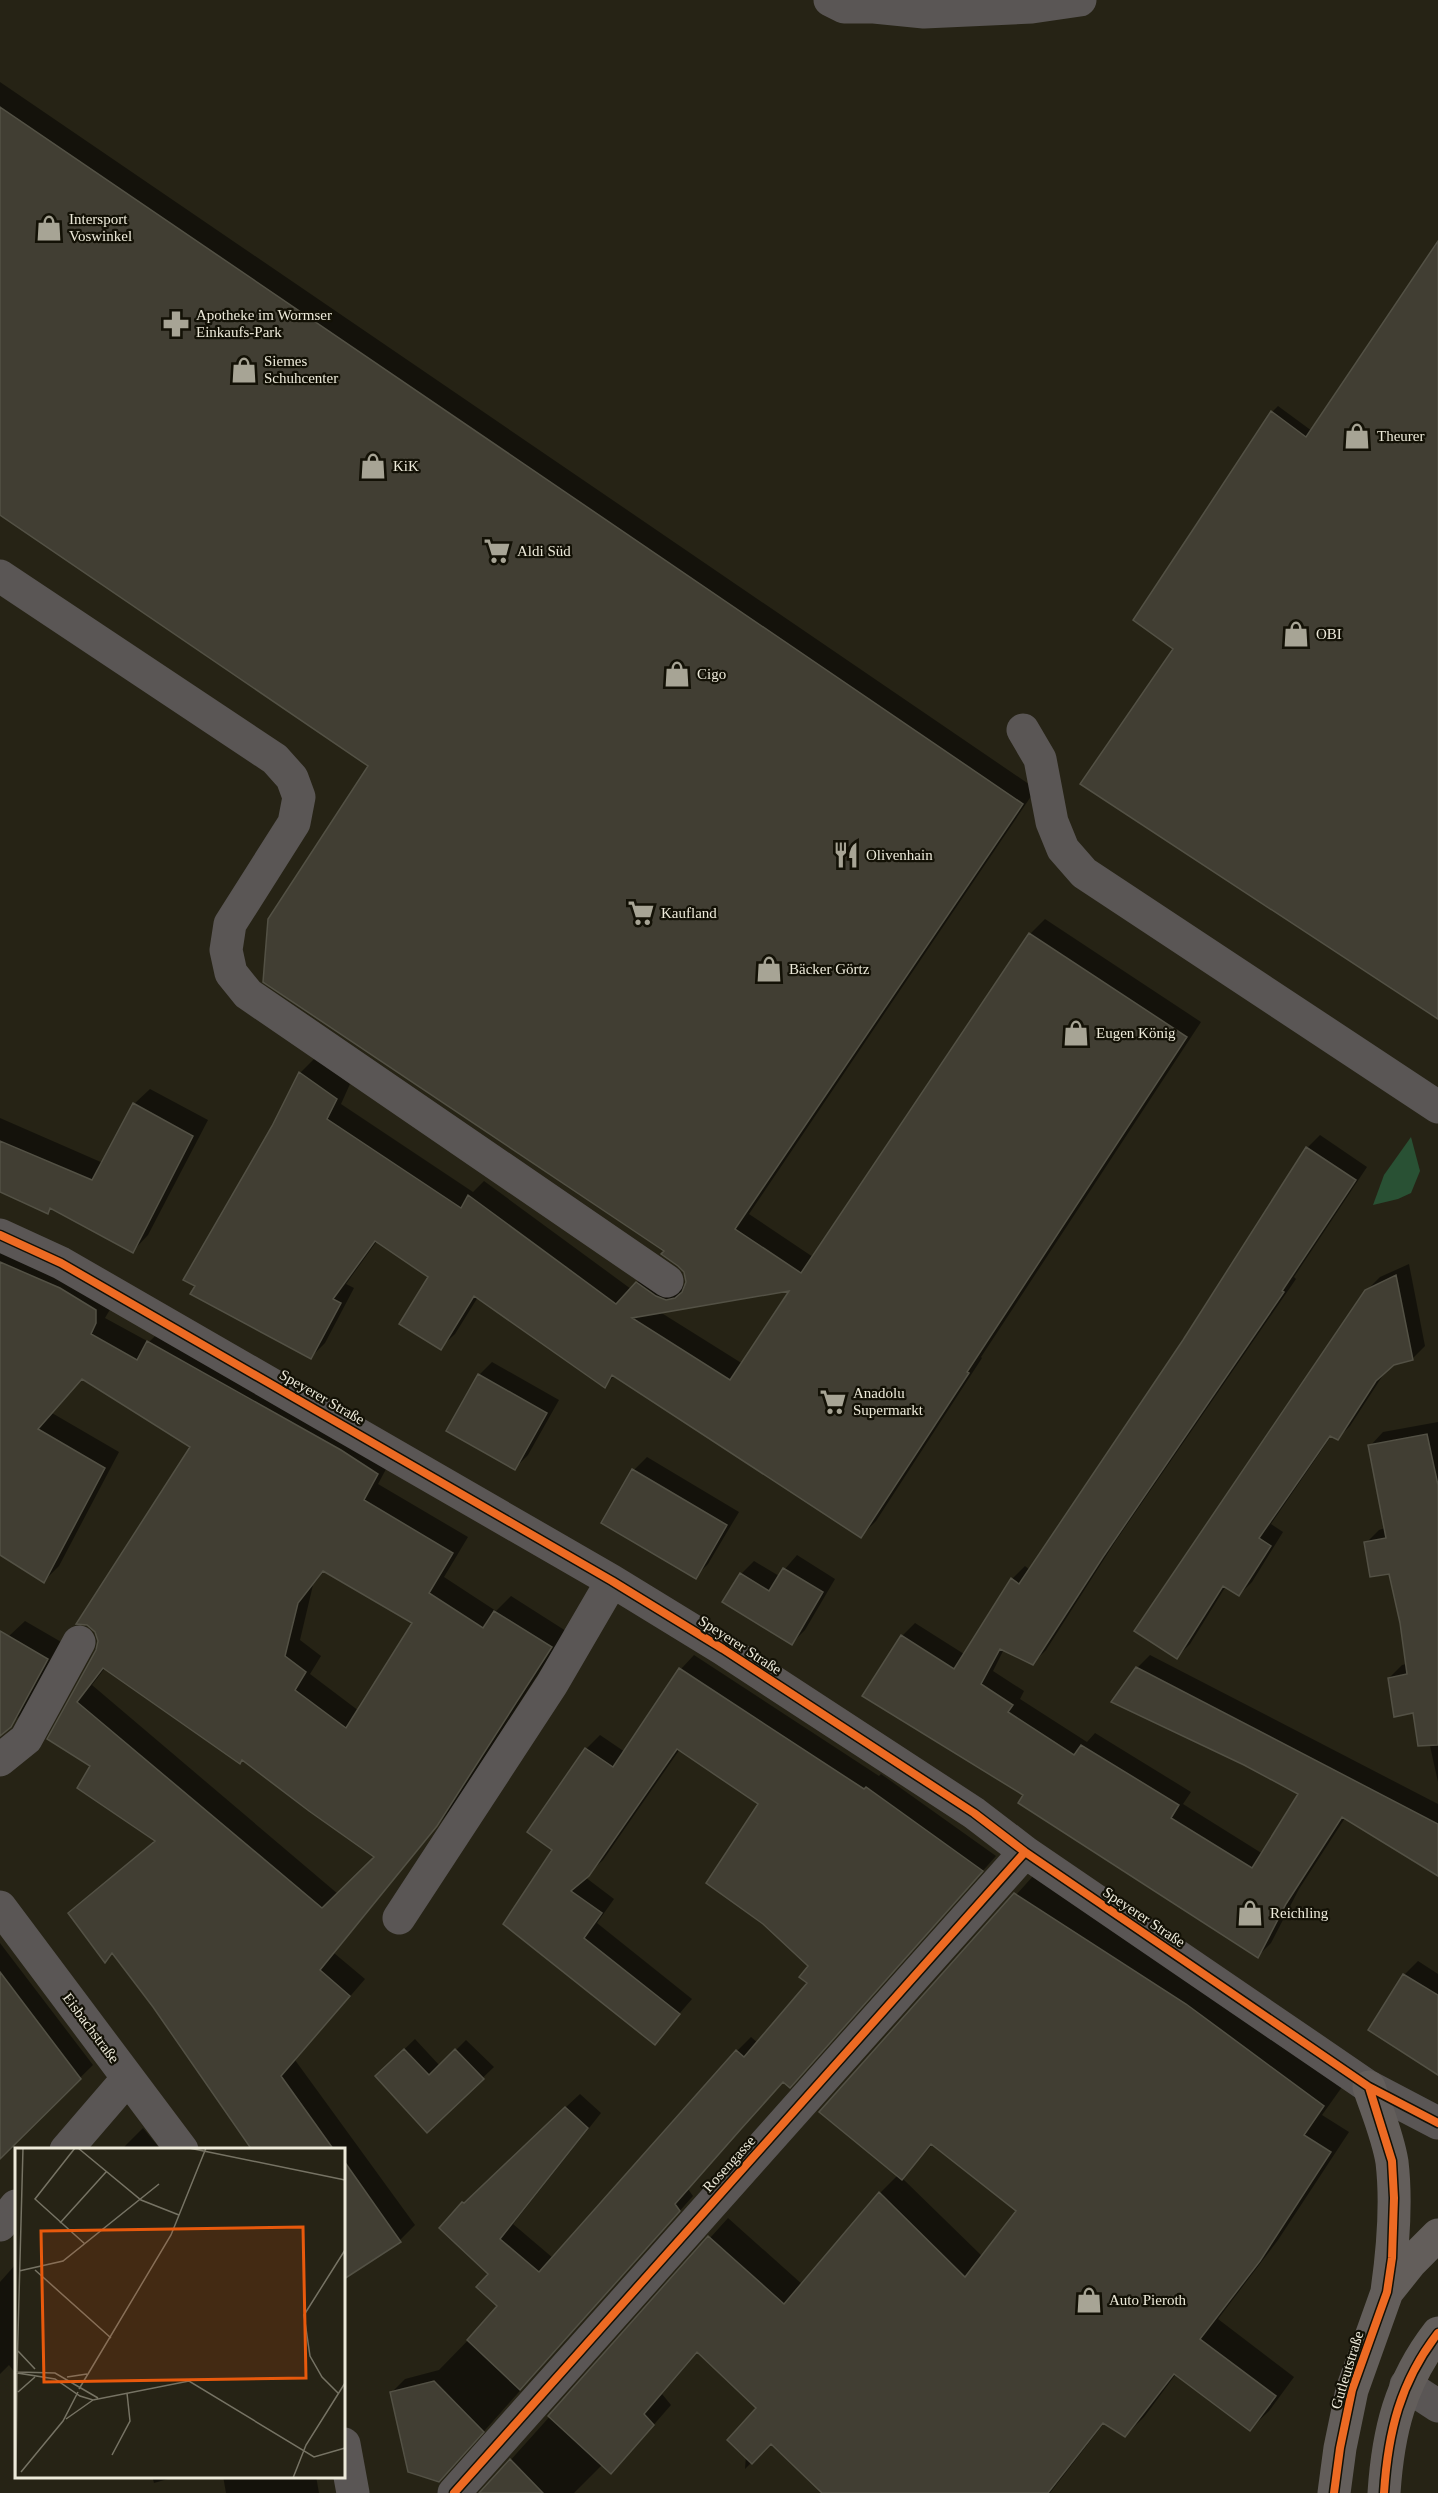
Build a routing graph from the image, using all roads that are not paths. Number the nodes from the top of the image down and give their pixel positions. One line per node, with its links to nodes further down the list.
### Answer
1 (830, 0): 2 (street)
2 (1080, 0)
3 (0, 576): 7 (street)
4 (1023, 730): 5 (street)
5 (1438, 1107)
6 (0, 1235): 8 (street, Speyerer Straße)
7 (667, 1281)
8 (612, 1581): 11 (street, Speyerer Straße); 13 (street)
9 (79, 1642): 10 (street)
10 (0, 1760)
11 (1025, 1852): 15 (street, Speyerer Straße); 28 (street, Rosengasse)
12 (0, 1907): 14 (street, Eisbachstraße)
13 (399, 1918)
14 (128, 2078): 17 (street); 18 (street, Eisbachstraße)
15 (1369, 2087): 16 (street, Speyerer Straße); 22 (main road)
16 (1438, 2123)
17 (68, 2148)
18 (180, 2148)
19 (15, 2207): 20 (street)
20 (0, 2225)
21 (1438, 2235): 22 (main road, Gutleutstraße)
22 (1387, 2292): 29 (main road, Gutleutstraße)
23 (1438, 2333): 24 (main road)
24 (1406, 2385): 25 (street); 30 (main road)
25 (1438, 2406)
26 (345, 2449): 27 (street)
27 (353, 2493)
28 (454, 2493)
29 (1334, 2493)
30 (1383, 2493)

